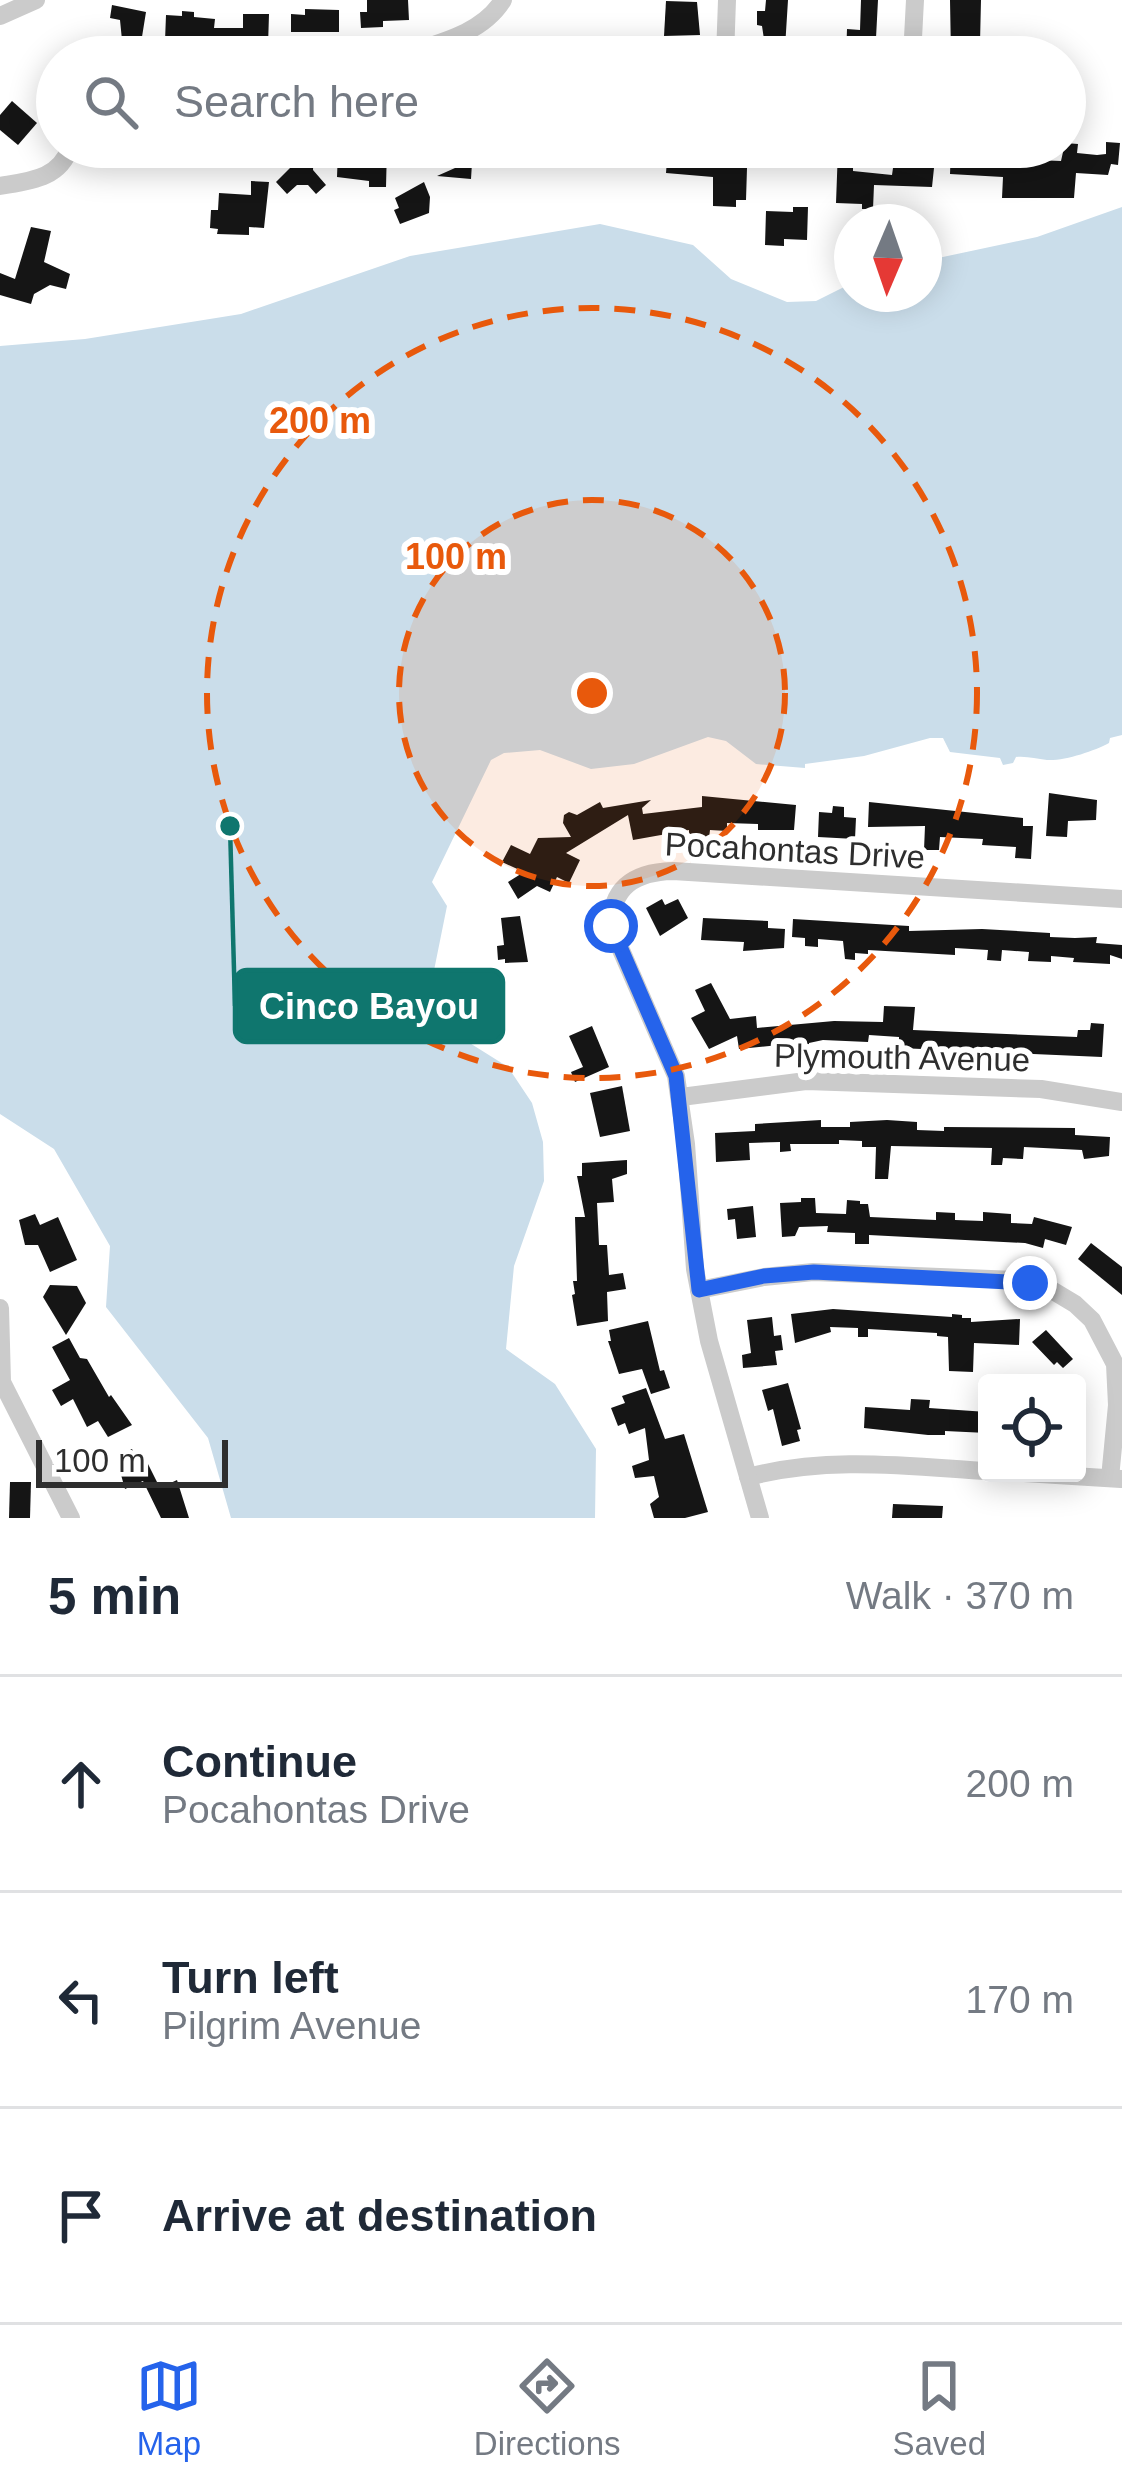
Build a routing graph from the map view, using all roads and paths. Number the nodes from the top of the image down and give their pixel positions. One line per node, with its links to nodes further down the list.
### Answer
1 (36, 0): 5 (street)
2 (502, 0): 6 (street)
3 (727, 0): 7 (street)
4 (915, 0): 8 (street)
5 (0, 16)
6 (452, 36)
7 (726, 36)
8 (913, 36)
9 (56, 168): 10 (street)
10 (0, 186)
11 (1122, 899): 12 (street, Pocahontas Drive)
12 (681, 1096): 13 (street, Plymouth Avenue); 14 (street, Pocahontas Drive)
13 (1122, 1102)
14 (699, 1290): 20 (street, Pocahontas Drive); 21 (street)
15 (0, 1308): 16 (street)
16 (2, 1382): 17 (street); 22 (street)
17 (0, 1405)
18 (978, 1471): 20 (street)
19 (1086, 1476): 21 (street)
20 (748, 1477): 23 (street, Pocahontas Drive)
21 (1116, 1478)
22 (71, 1518)
23 (760, 1518)

